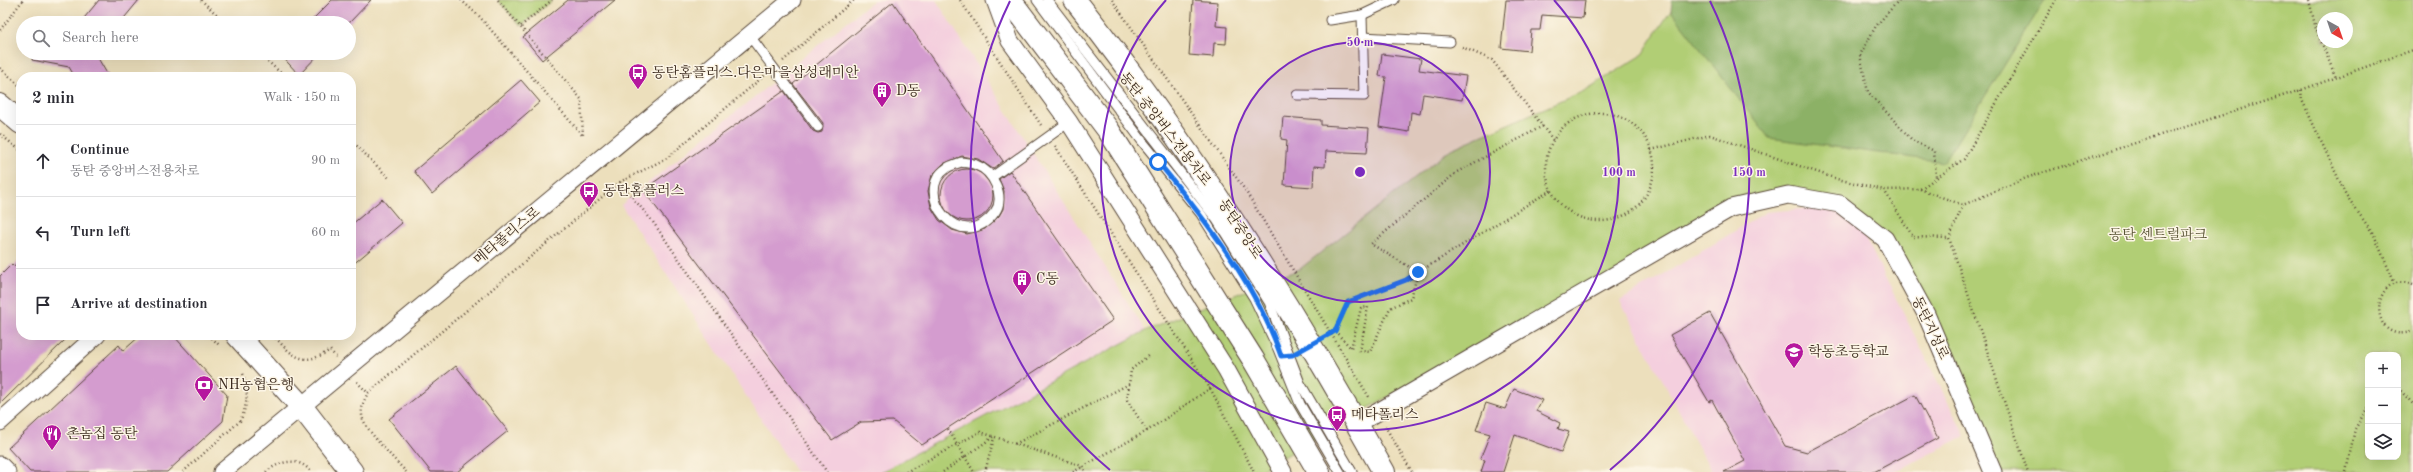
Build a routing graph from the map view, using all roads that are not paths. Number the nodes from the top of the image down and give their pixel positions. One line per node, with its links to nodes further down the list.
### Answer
1 (792, 0): 10 (street, 메타폴리스로)
2 (995, 0): 16 (street)
3 (1010, 0): 29 (street)
4 (1037, 0): 30 (lane, 동탄 중앙버스전용차로)
5 (1047, 0): 31 (lane, 동탄 중앙버스전용차로)
6 (1075, 0): 23 (street, 동탄중앙로)
7 (1394, 0): 8 (lane)
8 (1362, 15): 9 (lane); 11 (lane)
9 (1330, 20)
10 (749, 35): 17 (lane); 21 (street, 메타폴리스로)
11 (1363, 38): 12 (lane); 13 (lane)
12 (1450, 42)
13 (1297, 95)
14 (0, 105): 15 (street)
15 (16, 119)
16 (1070, 122): 18 (lane); 28 (street)
17 (818, 127)
18 (992, 177): 18 (lane)
19 (91, 340): 22 (street)
20 (230, 343): 21 (street)
21 (302, 406): 26 (street, 메타폴리스로); 27 (street)
22 (0, 422)
23 (1357, 424): 32 (street, 동탄중앙로); 33 (street, 동탄지성로)
24 (0, 464): 25 (street)
25 (7, 472)
26 (222, 472)
27 (352, 472)
28 (1283, 472)
29 (1319, 472)
30 (1340, 472)
31 (1352, 472)
32 (1384, 472)
33 (1993, 472)

